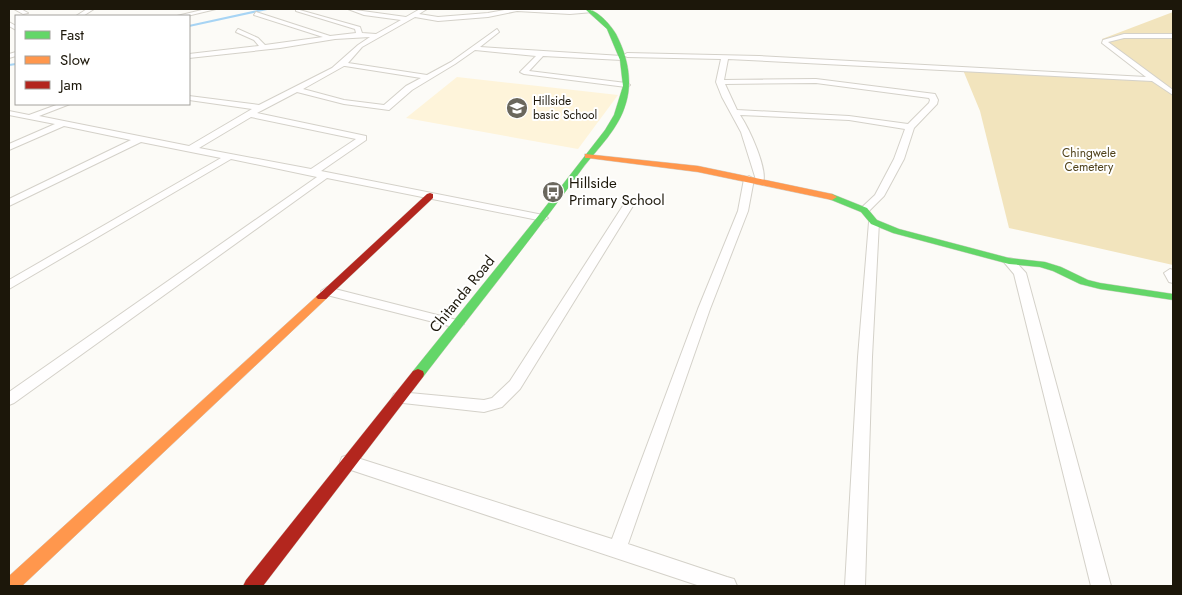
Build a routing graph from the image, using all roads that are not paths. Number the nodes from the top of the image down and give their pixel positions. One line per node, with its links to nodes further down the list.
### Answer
1 (17, 9): 7 (street)
2 (213, 9): 9 (street)
3 (350, 9): 11 (street)
4 (424, 9): 10 (street)
5 (298, 10): 14 (street)
6 (589, 10): 10 (street); 22 (street, Chitanda Road)
7 (25, 13)
8 (256, 14): 15 (street)
9 (185, 15)
10 (414, 15): 11 (street)
11 (406, 19): 16 (street)
12 (238, 31): 18 (street)
13 (497, 31): 19 (street)
14 (359, 34): 15 (street); 16 (street)
15 (330, 36): 18 (street)
16 (377, 36): 24 (street)
17 (1173, 36): 26 (street)
18 (263, 47): 21 (street)
19 (474, 48): 20 (street); 25 (street)
20 (541, 54): 22 (street); 28 (street)
21 (190, 56)
22 (624, 56): 23 (street); 28 (street, Chitanda Road)
23 (725, 57): 26 (street); 27 (street)
24 (344, 64): 25 (street); 29 (street)
25 (426, 77): 29 (street)
26 (1153, 79): 30 (street)
27 (720, 82): 34 (street); 39 (street)
28 (626, 85): 43 (street, Chitanda Road)
29 (296, 90): 33 (street)
30 (1173, 93)
31 (190, 98): 33 (street)
32 (63, 105): 37 (street)
33 (260, 108): 36 (street)
34 (734, 112): 39 (street); 47 (street)
35 (9, 113): 37 (street)
36 (250, 114): 42 (street); 45 (street)
37 (30, 117): 38 (street)
38 (63, 124): 40 (street); 41 (street)
39 (910, 126): 51 (street)
40 (139, 139): 42 (street); 50 (street)
41 (9, 147)
42 (190, 149): 44 (street)
43 (588, 156): 47 (street); 52 (street, Chitanda Road)
44 (229, 157): 45 (street); 57 (street)
45 (312, 173): 46 (street)
46 (326, 175): 48 (street); 62 (street)
47 (755, 180): 51 (street); 64 (street)
48 (430, 196): 52 (street); 58 (street)
49 (631, 201): 61 (street)
50 (9, 203)
51 (864, 210): 53 (street)
52 (543, 218): 60 (street, Chitanda Road)
53 (874, 222): 54 (street); 68 (street)
54 (1009, 261): 59 (street); 69 (street)
55 (1173, 274): 56 (street)
56 (1173, 279)
57 (9, 285)
58 (327, 291): 60 (street); 65 (street)
59 (1173, 297)
60 (457, 324): 61 (street, Chitanda Road)
61 (399, 398): 63 (street, Chitanda Road)
62 (9, 399)
63 (348, 462): 64 (street); 66 (street, Chitanda Road)
64 (617, 548): 67 (street)
65 (10, 586)
66 (252, 586)
67 (727, 586)
68 (855, 586)
69 (1101, 586)

